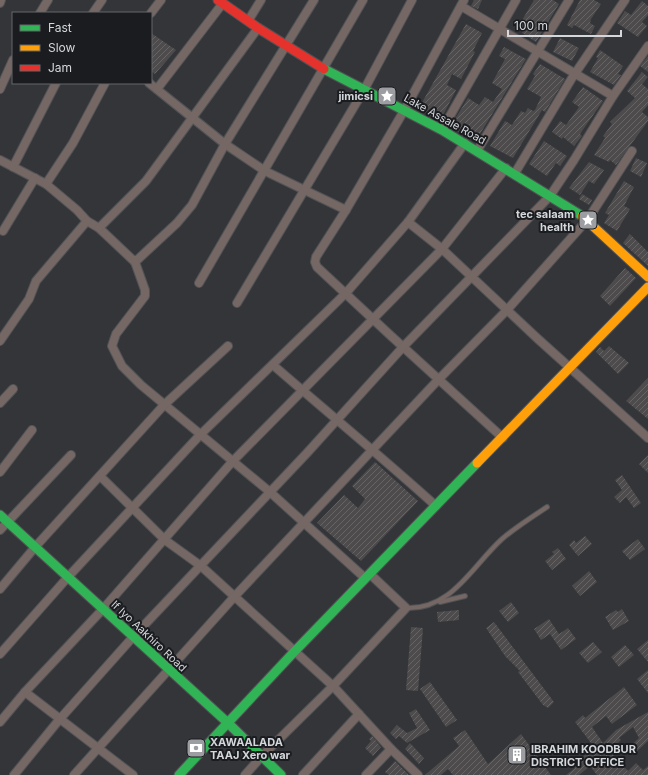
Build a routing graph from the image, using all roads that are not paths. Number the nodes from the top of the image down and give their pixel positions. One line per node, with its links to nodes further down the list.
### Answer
1 (1, 0): 13 (street)
2 (48, 0): 15 (street)
3 (102, 0): 16 (street)
4 (161, 0): 17 (street)
5 (261, 0): 18 (street)
6 (314, 0): 21 (street)
7 (363, 0): 25 (street)
8 (412, 0): 32 (street)
9 (516, 0): 20 (street)
10 (569, 0): 23 (street)
11 (625, 0): 26 (street)
12 (221, 2): 18 (street, Lake Assale Road); 31 (street)
13 (0, 3)
14 (463, 3): 20 (street); 34 (street)
15 (41, 12)
16 (94, 12)
17 (152, 12)
18 (248, 21): 19 (street, Lake Assale Road)
19 (258, 28): 21 (street, Lake Assale Road); 35 (street)
20 (500, 29): 23 (street); 36 (street)
21 (286, 46): 25 (street, Lake Assale Road); 38 (street)
22 (648, 46): 33 (street)
23 (538, 51): 26 (street); 39 (street)
24 (12, 62): 30 (street)
25 (324, 69): 32 (street, Lake Assale Road); 44 (street)
26 (576, 73): 33 (street); 45 (street)
27 (56, 84): 42 (street)
28 (104, 84): 47 (street)
29 (150, 84): 31 (street)
30 (0, 89)
31 (157, 89): 35 (street)
32 (364, 90): 34 (street, Lake Assale Road); 48 (street)
33 (613, 96): 49 (street)
34 (405, 109): 36 (street, Lake Assale Road); 50 (street)
35 (192, 117): 38 (street); 54 (street)
36 (442, 130): 37 (street, Lake Assale Road)
37 (465, 143): 39 (street, Lake Assale Road); 53 (street)
38 (225, 144): 44 (street); 57 (street)
39 (477, 151): 43 (street, Lake Assale Road)
40 (632, 151): 51 (street)
41 (0, 160): 42 (street)
42 (14, 167): 46 (street)
43 (506, 168): 45 (street, Lake Assale Road); 56 (street)
44 (265, 171): 48 (street); 60 (street)
45 (514, 172): 49 (street, Lake Assale Road)
46 (35, 178): 47 (street); 55 (street)
47 (46, 184): 52 (street)
48 (303, 190): 50 (street); 63 (street)
49 (550, 196): 51 (street, Lake Assale Road); 58 (street)
50 (346, 210): 62 (street)
51 (588, 219): 59 (street, Lake Assale Road); 64 (street)
52 (87, 221): 54 (street); 66 (street)
53 (408, 222): 56 (street); 62 (street)
54 (99, 228): 57 (street)
55 (3, 231)
56 (442, 249): 58 (street); 65 (street)
57 (135, 262): 75 (street)
58 (473, 277): 64 (street); 68 (street)
59 (648, 277)
60 (199, 283)
61 (648, 287): 70 (street)
62 (346, 293): 65 (street); 69 (street)
63 (237, 303)
64 (507, 310): 70 (street); 71 (street)
65 (372, 319): 68 (street); 73 (street)
66 (0, 341)
67 (228, 346): 75 (street)
68 (403, 347): 71 (street); 76 (street)
69 (273, 364): 73 (street); 79 (street)
70 (570, 368): 78 (street); 80 (street)
71 (438, 380): 80 (street); 81 (street)
72 (13, 389): 74 (street)
73 (303, 391): 76 (street); 83 (street)
74 (0, 403)
75 (164, 405): 79 (street); 85 (street)
76 (337, 421): 81 (street); 86 (street)
77 (32, 430): 84 (street)
78 (647, 434)
79 (200, 435): 83 (street); 89 (street)
80 (503, 438): 87 (street)
81 (373, 449): 87 (street); 92 (street)
82 (71, 455): 91 (street)
83 (232, 462): 86 (street); 94 (street)
84 (0, 472)
85 (100, 476): 89 (street); 95 (street)
86 (270, 492): 92 (street); 96 (street)
87 (436, 506): 97 (street)
88 (547, 507): 102 (lane)
89 (133, 508): 94 (street); 98 (street)
90 (0, 515): 91 (street, If Iyo Aakhiro Road)
91 (8, 522): 93 (street); 95 (street, If Iyo Aakhiro Road)
92 (304, 522): 97 (street); 100 (street)
93 (0, 530)
94 (165, 540): 96 (street); 104 (street)
95 (36, 546): 98 (street, If Iyo Aakhiro Road); 99 (street)
96 (201, 566): 100 (street); 105 (street)
97 (367, 576): 103 (street); 106 (street)
98 (68, 577): 104 (street, If Iyo Aakhiro Road); 107 (street)
99 (0, 589)
100 (234, 596): 106 (street); 108 (street)
101 (465, 596): 102 (lane)
102 (438, 603): 103 (lane)
103 (406, 608): 109 (street)
104 (103, 609): 105 (street, If Iyo Aakhiro Road); 110 (street)
105 (133, 637): 108 (street, If Iyo Aakhiro Road); 112 (street)
106 (294, 652): 109 (street); 114 (street)
107 (0, 654)
108 (168, 669): 114 (street, If Iyo Aakhiro Road); 115 (street)
109 (333, 686): 111 (street); 117 (street)
110 (24, 692): 112 (street); 113 (street)
111 (359, 714): 116 (street); 124 (street)
112 (59, 720): 115 (street); 118 (street)
113 (0, 722)
114 (228, 723): 117 (street, If Iyo Aakhiro Road); 121 (street)
115 (99, 748): 119 (street); 120 (street)
116 (391, 749): 125 (street); 126 (street)
117 (262, 756): 122 (street); 123 (street, If Iyo Aakhiro Road)
118 (14, 775)
119 (74, 775)
120 (133, 775)
121 (179, 775)
122 (245, 775)
123 (281, 775)
124 (304, 775)
125 (366, 775)
126 (418, 775)

